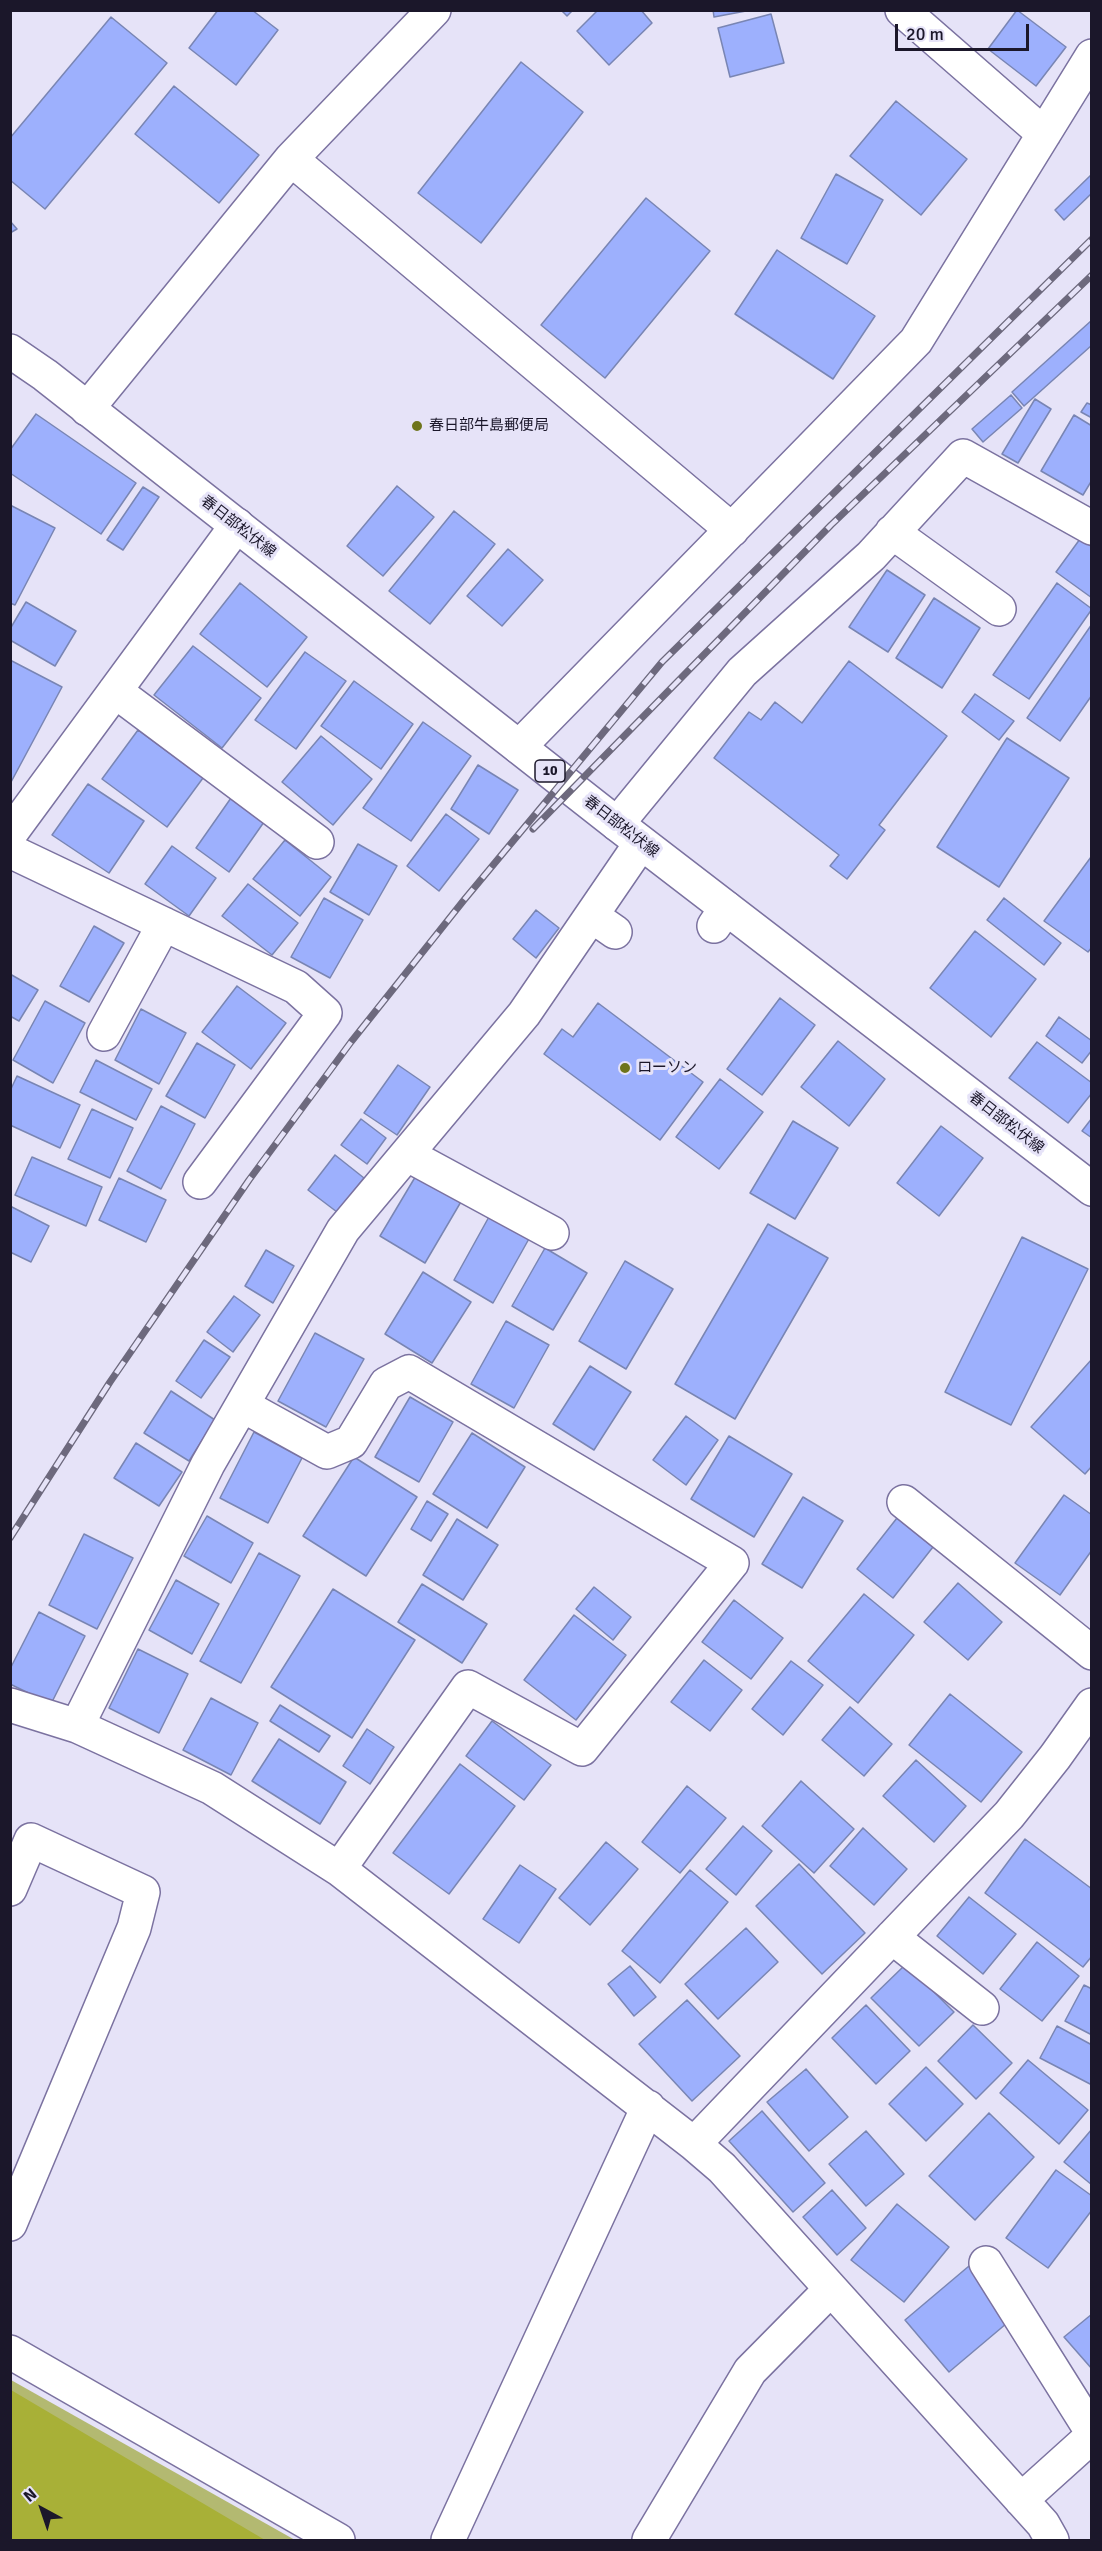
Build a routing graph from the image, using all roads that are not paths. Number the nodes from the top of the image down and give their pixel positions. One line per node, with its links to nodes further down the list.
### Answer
1 (434, 10): 5 (street)
2 (902, 10): 4 (street)
3 (1092, 56): 4 (street)
4 (1044, 134): 10 (street)
5 (291, 159): 7 (street); 10 (street)
6 (10, 351): 7 (street, 春日部松伏線 / 10)
7 (87, 409): 8 (street, 春日部松伏線 / 10)
8 (237, 525): 13 (street); 14 (street, 春日部松伏線 / 10)
9 (1092, 528): 11 (street)
10 (732, 530): 14 (street)
11 (892, 532): 12 (street); 16 (street)
12 (999, 609)
13 (115, 691): 15 (street); 17 (street)
14 (519, 747): 16 (street, 春日部松伏線 / 10)
15 (10, 834)
16 (629, 834): 21 (street); 23 (street, 春日部松伏線 / 10)
17 (317, 842)
18 (10, 851): 19 (street)
19 (164, 924): 20 (street); 22 (street)
20 (104, 1034)
21 (408, 1155): 24 (street); 25 (street)
22 (200, 1182)
23 (1092, 1189)
24 (552, 1233)
25 (242, 1405): 30 (street); 31 (street)
26 (904, 1502): 27 (street)
27 (1092, 1653)
28 (10, 1705): 30 (street)
29 (1092, 1705): 33 (street)
30 (77, 1726): 31 (street)
31 (339, 1869): 35 (street)
32 (10, 1889): 37 (street)
33 (892, 1937): 34 (street); 36 (street)
34 (982, 2008)
35 (648, 2108): 36 (street); 44 (street)
36 (694, 2144): 39 (street)
37 (10, 2224)
38 (986, 2263): 41 (street)
39 (831, 2289): 42 (street); 45 (street)
40 (10, 2352): 43 (street)
41 (1092, 2434): 42 (street)
42 (1021, 2500): 46 (street)
43 (338, 2541)
44 (448, 2541)
45 (649, 2541)
46 (1052, 2541)

